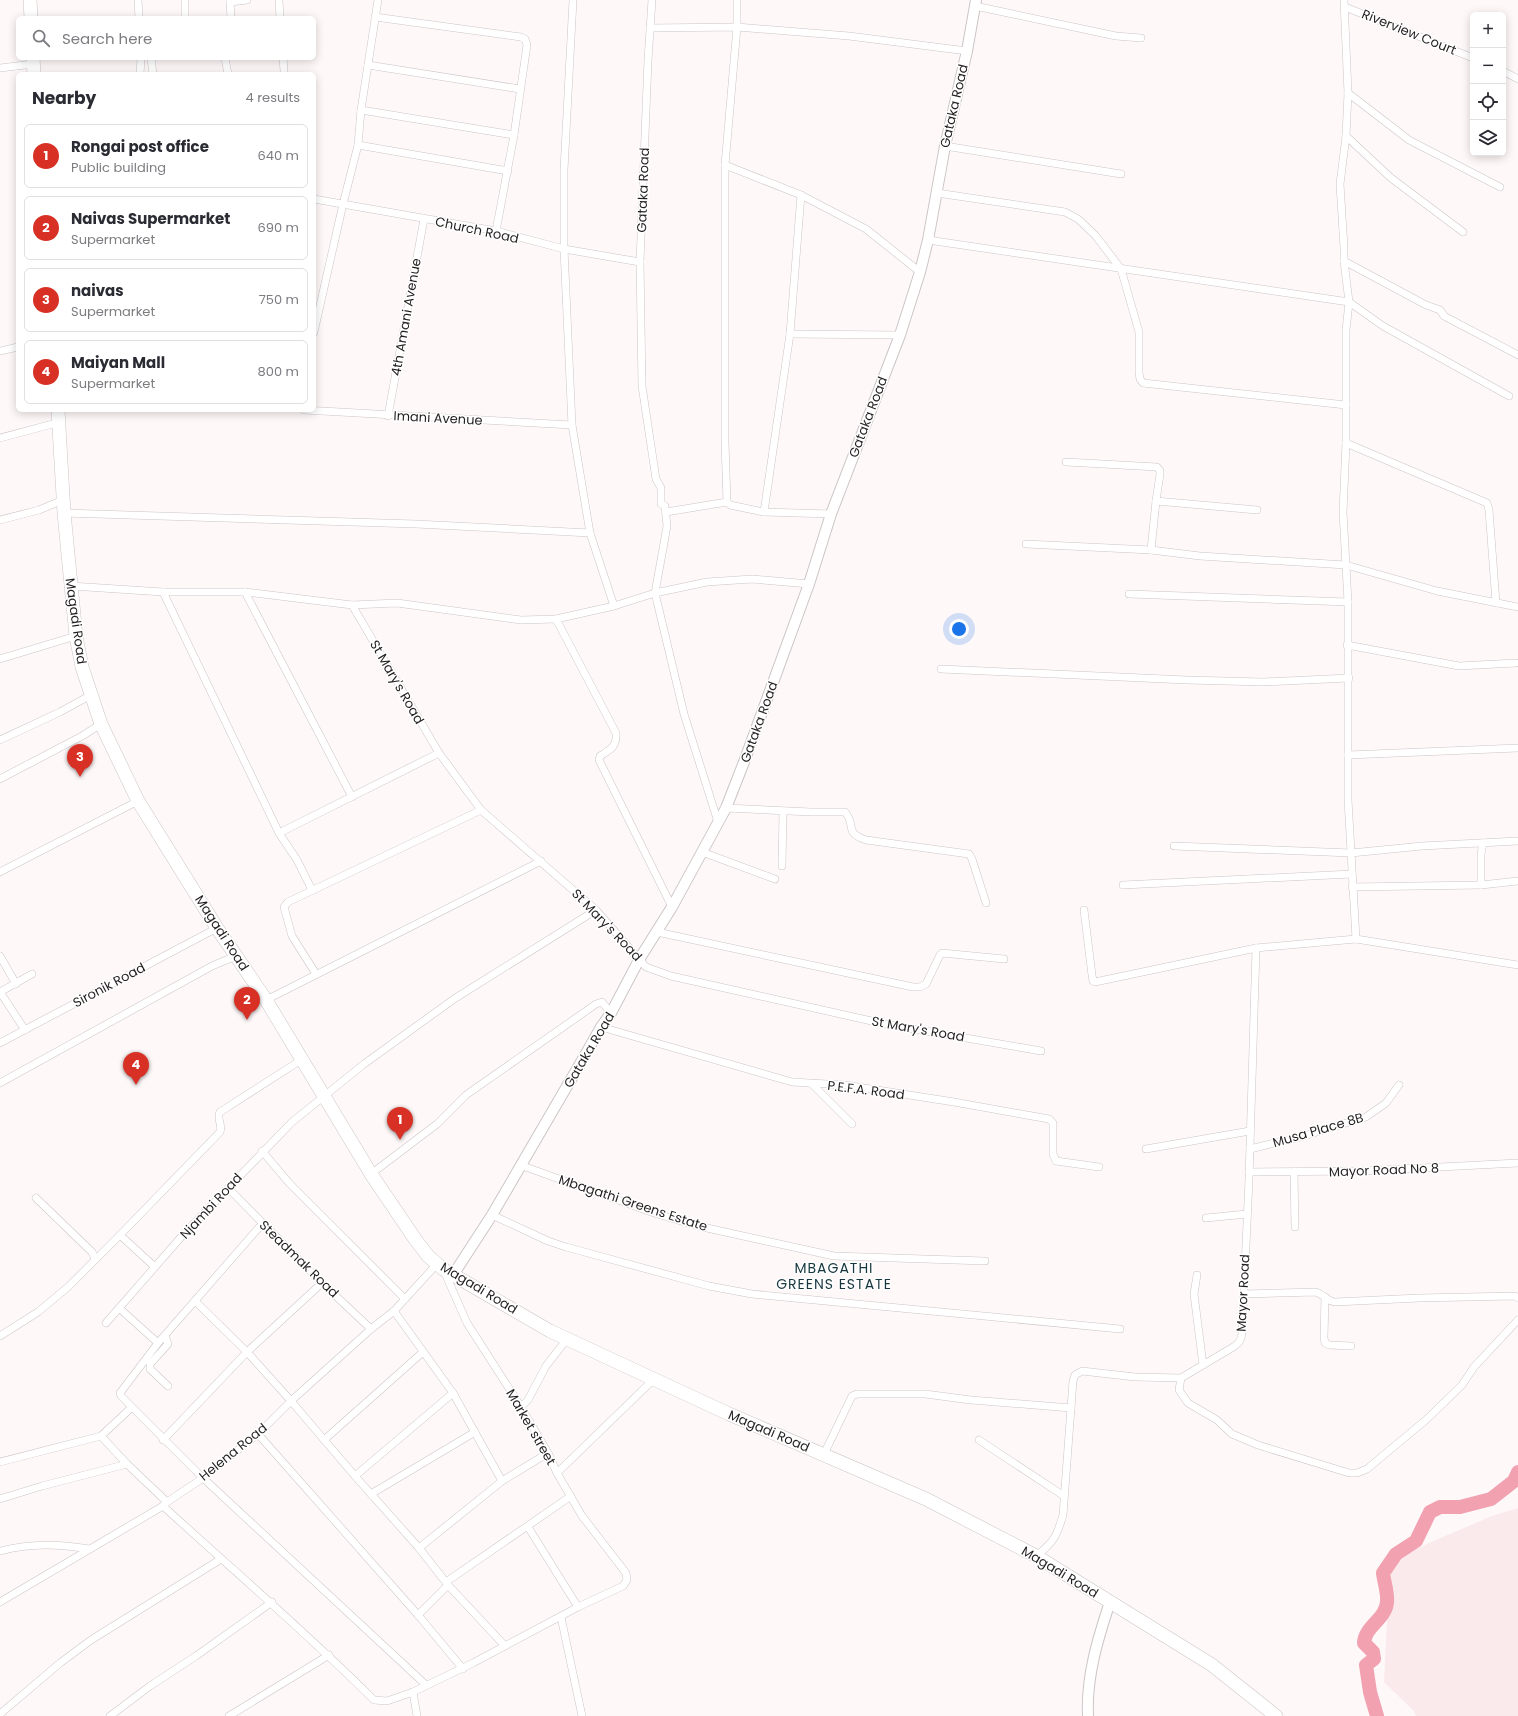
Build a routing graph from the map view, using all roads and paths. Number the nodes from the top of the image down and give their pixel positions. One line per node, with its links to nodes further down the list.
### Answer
1 (30, 0): 13 (highway)
2 (138, 0): 14 (street)
3 (185, 0): 15 (street)
4 (247, 0): 10 (street)
5 (279, 0): 17 (street)
6 (378, 0): 18 (street)
7 (573, 0): 56 (street)
8 (652, 0): 19 (street, Gataka Road)
9 (736, 0): 20 (street)
10 (230, 1): 16 (street)
11 (975, 3): 21 (street); 22 (street, Gataka Road)
12 (1345, 3): 23 (street, Riverview Court); 38 (street)
13 (31, 16)
14 (139, 16)
15 (185, 16)
16 (231, 16)
17 (280, 16)
18 (375, 17): 29 (street); 37 (street)
19 (650, 28): 20 (street); 58 (street, Gataka Road)
20 (737, 28): 22 (street); 44 (street)
21 (1141, 38)
22 (967, 51): 43 (street, Gataka Road)
23 (1470, 57)
24 (141, 60): 32 (street)
25 (151, 60): 33 (street)
26 (225, 60): 34 (street)
27 (282, 60): 31 (street)
28 (33, 65): 30 (street)
29 (368, 65): 37 (street); 39 (street)
30 (0, 68)
31 (284, 71)
32 (140, 72)
33 (153, 72)
34 (228, 72)
35 (1506, 73): 36 (street)
36 (1518, 79)
37 (520, 89): 40 (street)
38 (1348, 93): 41 (street); 47 (street)
39 (361, 110): 40 (street); 42 (street)
40 (514, 135): 45 (street)
41 (1346, 136): 54 (street); 57 (street)
42 (358, 145): 45 (street); 51 (street)
43 (945, 146): 46 (street); 48 (street, Gataka Road)
44 (725, 165): 49 (street); 79 (street)
45 (508, 171): 53 (street)
46 (1121, 174)
47 (1500, 187)
48 (937, 193): 55 (street, Gataka Road); 59 (street)
49 (801, 195): 60 (street); 63 (street)
50 (316, 199): 51 (street, Church Road)
51 (343, 204): 52 (street, Church Road); 62 (street)
52 (424, 219): 53 (street, Church Road); 72 (street, 4th Amani Avenue)
53 (496, 232): 56 (street, Church Road)
54 (1463, 232)
55 (928, 240): 59 (street); 60 (street, Gataka Road)
56 (564, 249): 58 (street, Church Road); 73 (street)
57 (1344, 261): 61 (street); 67 (street)
58 (640, 262): 81 (street, Gataka Road)
59 (1121, 269): 61 (street); 69 (street)
60 (920, 272): 64 (street, Gataka Road)
61 (1349, 302): 68 (street); 69 (street)
62 (316, 323)
63 (790, 334): 64 (street); 82 (street)
64 (900, 335): 84 (street, Gataka Road)
65 (16, 347): 66 (street)
66 (0, 351)
67 (1518, 355)
68 (1509, 396)
69 (1346, 405): 75 (street)
70 (316, 411): 72 (street, Imani Avenue)
71 (59, 416): 74 (street); 77 (highway, Magadi Road)
72 (388, 416): 73 (street, Imani Avenue)
73 (572, 425): 86 (street)
74 (0, 438)
75 (1346, 443): 89 (street); 97 (street)
76 (1066, 462): 78 (street)
77 (63, 500): 83 (highway, Magadi Road); 85 (street)
78 (1156, 501): 80 (street); 88 (street)
79 (727, 502): 81 (street); 82 (street)
80 (1257, 510)
81 (666, 512): 94 (street, Gataka Road)
82 (764, 512): 84 (street)
83 (64, 513): 86 (street); 91 (highway, Magadi Road)
84 (831, 514): 90 (street, Gataka Road)
85 (0, 520)
86 (590, 533): 99 (street)
87 (1026, 544): 88 (street)
88 (1152, 550): 89 (street)
89 (1346, 565): 96 (street); 97 (street)
90 (809, 584): 94 (street); 117 (street, Gataka Road)
91 (71, 586): 92 (street); 102 (highway, Magadi Road)
92 (163, 592): 93 (street); 121 (street)
93 (245, 592): 98 (street); 115 (street)
94 (655, 593): 99 (street); 120 (street, Gataka Road)
95 (1129, 594): 96 (street)
96 (1348, 602): 103 (street)
97 (1496, 602): 100 (street)
98 (352, 605): 101 (street); 112 (street, St Mary's Road)
99 (614, 606): 101 (street)
100 (1518, 607)
101 (556, 619): 138 (street)
102 (76, 636): 104 (street); 108 (highway, Magadi Road)
103 (1347, 645): 105 (street); 107 (street)
104 (0, 659)
105 (1516, 663)
106 (941, 669): 107 (street)
107 (1349, 678): 113 (street)
108 (91, 696): 109 (highway, Magadi Road); 110 (street)
109 (101, 724): 114 (street); 116 (highway, Magadi Road)
110 (0, 740)
111 (1518, 748): 113 (street)
112 (439, 753): 115 (street); 118 (street, St Mary's Road)
113 (1348, 755): 126 (street)
114 (0, 779)
115 (352, 797): 121 (street)
116 (138, 801): 129 (street); 141 (highway, Magadi Road)
117 (726, 808): 119 (street); 120 (street, Gataka Road)
118 (482, 810): 127 (street, St Mary's Road); 136 (street)
119 (783, 811): 128 (street); 137 (street)
120 (718, 822): 125 (street, Gataka Road)
121 (279, 833): 136 (street)
122 (1518, 841): 123 (street)
123 (1484, 843): 126 (street); 134 (street)
124 (1174, 846): 126 (street)
125 (702, 852): 131 (street); 138 (street, Gataka Road)
126 (1351, 853): 130 (street)
127 (541, 861): 139 (street, St Mary's Road); 151 (street)
128 (782, 866)
129 (0, 872)
130 (1352, 874): 133 (street); 135 (street)
131 (775, 879)
132 (1518, 881): 134 (street)
133 (1123, 885)
134 (1481, 885): 135 (street)
135 (1352, 887): 143 (street)
136 (314, 890): 151 (street)
137 (986, 902)
138 (672, 907): 142 (street, Gataka Road)
139 (596, 910): 147 (street, St Mary's Road); 164 (street, Njambi Road)
140 (1084, 910): 144 (street)
141 (217, 928): 146 (highway, Magadi Road); 157 (street, Sironik Road)
142 (657, 932): 147 (street, Gataka Road); 148 (street)
143 (1356, 939): 144 (street); 149 (street)
144 (1256, 948): 166 (street, Mayor Road)
145 (0, 956): 152 (street)
146 (236, 956): 154 (highway, Magadi Road); 161 (street)
147 (640, 958): 155 (street, Gataka Road); 159 (street, St Mary's Road)
148 (1004, 959)
149 (1518, 965)
150 (32, 974): 152 (street)
151 (316, 974): 154 (street)
152 (16, 984): 153 (street)
153 (0, 992): 157 (street)
154 (266, 1000): 160 (highway, Magadi Road)
155 (611, 1012): 156 (street, Gataka Road); 175 (street)
156 (601, 1027): 162 (street, P.E.F.A. Road); 171 (street, Gataka Road)
157 (25, 1030): 158 (street, Sironik Road)
158 (0, 1043)
159 (1041, 1051)
160 (301, 1060): 164 (highway, Magadi Road); 183 (street)
161 (0, 1083)
162 (812, 1084): 165 (street); 172 (street, P.E.F.A. Road)
163 (1399, 1085): 168 (street, Musa Place 8B)
164 (323, 1096): 169 (street, Njambi Road); 175 (highway, Magadi Road)
165 (852, 1124)
166 (1250, 1131): 167 (street); 168 (street, Mayor Road)
167 (1146, 1149)
168 (1250, 1149): 173 (street, Mayor Road)
169 (262, 1152): 176 (street, Njambi Road); 193 (street)
170 (1518, 1163): 174 (street, Mayor Road No 8)
171 (520, 1166): 179 (street, Gataka Road); 185 (street, Mbagathi Greens Estate)
172 (1099, 1167)
173 (1249, 1172): 174 (street, Mayor Road No 8); 178 (street, Mayor Road)
174 (1294, 1172): 182 (street)
175 (371, 1174): 187 (highway, Magadi Road)
176 (228, 1188): 181 (street, Steadmak Road); 186 (street, Njambi Road)
177 (36, 1198): 184 (street)
178 (1247, 1214): 180 (street); 190 (street, Mayor Road)
179 (492, 1215): 187 (street, Gataka Road); 200 (street)
180 (1206, 1218)
181 (262, 1224): 189 (street, Steadmak Road); 194 (street)
182 (1295, 1227)
183 (120, 1235): 184 (street); 186 (street)
184 (95, 1259): 201 (street)
185 (985, 1261)
186 (155, 1267): 195 (street, Njambi Road)
187 (444, 1269): 193 (street, Helena Road); 203 (highway, Magadi Road); 214 (street, Market street)
188 (1197, 1275): 208 (street)
189 (322, 1283): 199 (street, Steadmak Road); 206 (street)
190 (1244, 1294): 191 (street); 208 (street, Mayor Road)
191 (1325, 1297): 192 (street); 205 (street)
192 (1518, 1298)
193 (405, 1299): 196 (street, Helena Road)
194 (195, 1301): 202 (street); 206 (street)
195 (119, 1308): 198 (street, Njambi Road); 204 (street)
196 (394, 1311): 199 (street, Helena Road); 207 (street)
197 (1518, 1320): 209 (street)
198 (106, 1323)
199 (371, 1329): 213 (street, Helena Road)
200 (1120, 1329)
201 (0, 1336)
202 (165, 1336): 204 (street); 211 (street)
203 (567, 1339): 210 (highway, Magadi Road); 214 (street)
204 (158, 1343): 215 (street)
205 (1351, 1346)
206 (247, 1352): 213 (street); 220 (street)
207 (423, 1352): 212 (street); 221 (street)
208 (1203, 1365): 209 (street, Mayor Road)
209 (1181, 1378): 216 (street)
210 (653, 1380): 224 (highway, Magadi Road); 227 (street)
211 (168, 1386)
212 (453, 1393): 217 (street); 228 (street)
213 (291, 1401): 218 (street, Helena Road); 221 (street)
214 (521, 1406): 223 (street, Market street)
215 (131, 1408): 219 (street); 220 (street)
216 (1071, 1408): 224 (street); 233 (street)
217 (475, 1432): 230 (street); 231 (street)
218 (258, 1434): 229 (street, Helena Road); 247 (street)
219 (101, 1436): 225 (street); 226 (street)
220 (163, 1440): 229 (street)
221 (324, 1440): 228 (street)
222 (979, 1440): 233 (street)
223 (548, 1453): 227 (street, Market street); 230 (street)
224 (824, 1454): 240 (highway, Magadi Road)
225 (0, 1462)
226 (127, 1464): 234 (street); 235 (street)
227 (557, 1473): 232 (street, Market street)
228 (354, 1476): 231 (street)
229 (203, 1478): 235 (street, Helena Road); 252 (street)
230 (502, 1481): 237 (street)
231 (371, 1494): 237 (street)
232 (571, 1496): 236 (street); 246 (street, Market street)
233 (1064, 1496): 240 (street)
234 (0, 1499)
235 (165, 1504): 238 (street, Helena Road); 241 (street)
236 (528, 1527): 242 (street); 246 (street)
237 (419, 1548): 242 (street)
238 (90, 1549): 239 (street); 243 (street, Helena Road)
239 (0, 1551)
240 (1036, 1556): 245 (highway, Magadi Road)
241 (221, 1559): 244 (street); 254 (street)
242 (447, 1584): 247 (street); 249 (street)
243 (0, 1602)
244 (272, 1602): 250 (street); 256 (street)
245 (1110, 1602): 259 (street); 260 (highway, Magadi Road)
246 (578, 1607): 248 (street)
247 (418, 1615): 251 (street)
248 (561, 1617): 249 (street); 258 (street)
249 (505, 1646): 251 (street)
250 (329, 1655): 253 (street); 255 (street)
251 (463, 1669): 252 (street)
252 (426, 1685): 253 (street)
253 (413, 1692): 257 (street)
254 (0, 1714)
255 (231, 1715)
256 (110, 1716)
257 (417, 1716)
258 (582, 1716)
259 (1088, 1716)
260 (1276, 1716)

